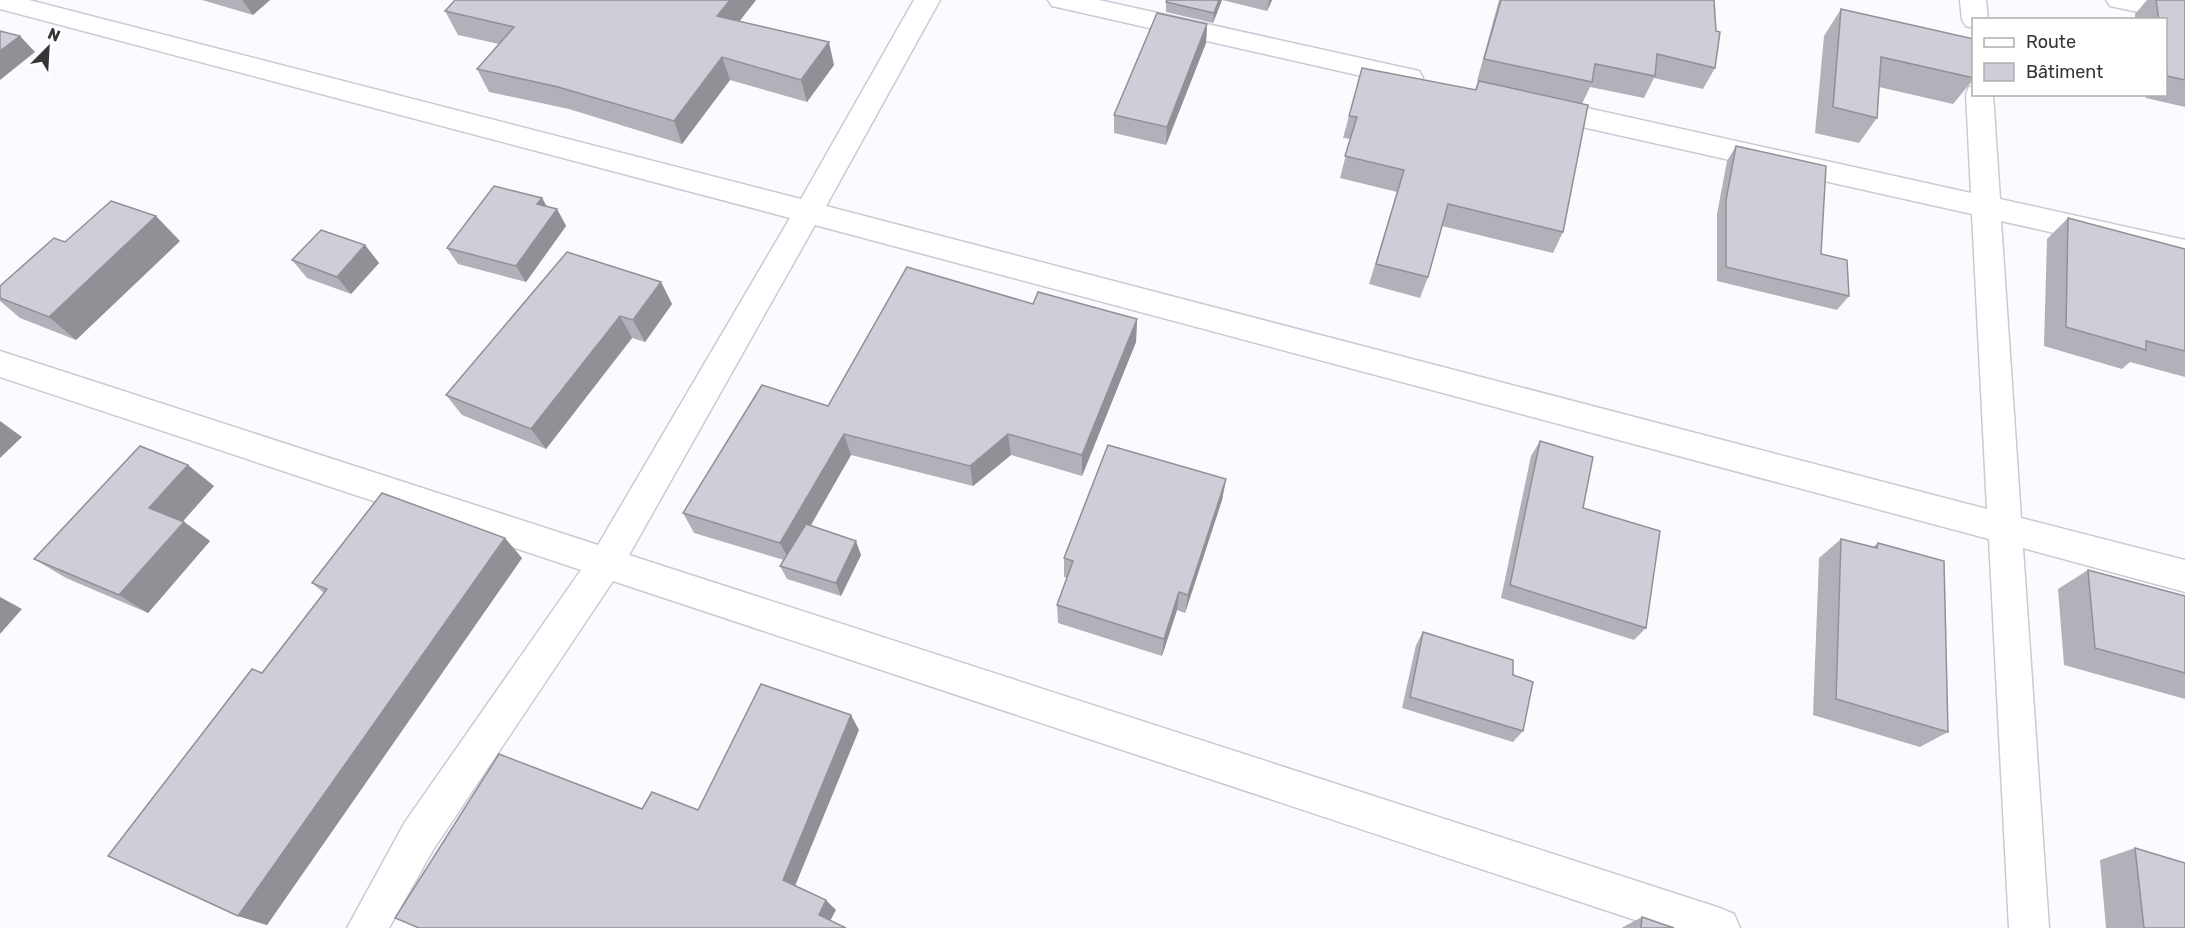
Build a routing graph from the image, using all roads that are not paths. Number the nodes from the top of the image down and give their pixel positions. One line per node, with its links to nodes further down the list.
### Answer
1 (927, 0): 12 (street)
2 (1061, 0): 8 (street)
3 (1973, 0): 7 (street)
4 (2119, 0): 6 (street)
5 (0, 1): 12 (street)
6 (2185, 13)
7 (1975, 18)
8 (1431, 83)
9 (1979, 96): 11 (street)
10 (1523, 104): 11 (street)
11 (1986, 207): 13 (street); 15 (street)
12 (808, 212): 15 (street); 16 (street)
13 (2185, 251)
14 (0, 364): 16 (street)
15 (2005, 529): 17 (street); 20 (street)
16 (605, 564): 18 (street); 19 (street)
17 (2185, 576)
18 (367, 928)
19 (1720, 928)
20 (2029, 928)

